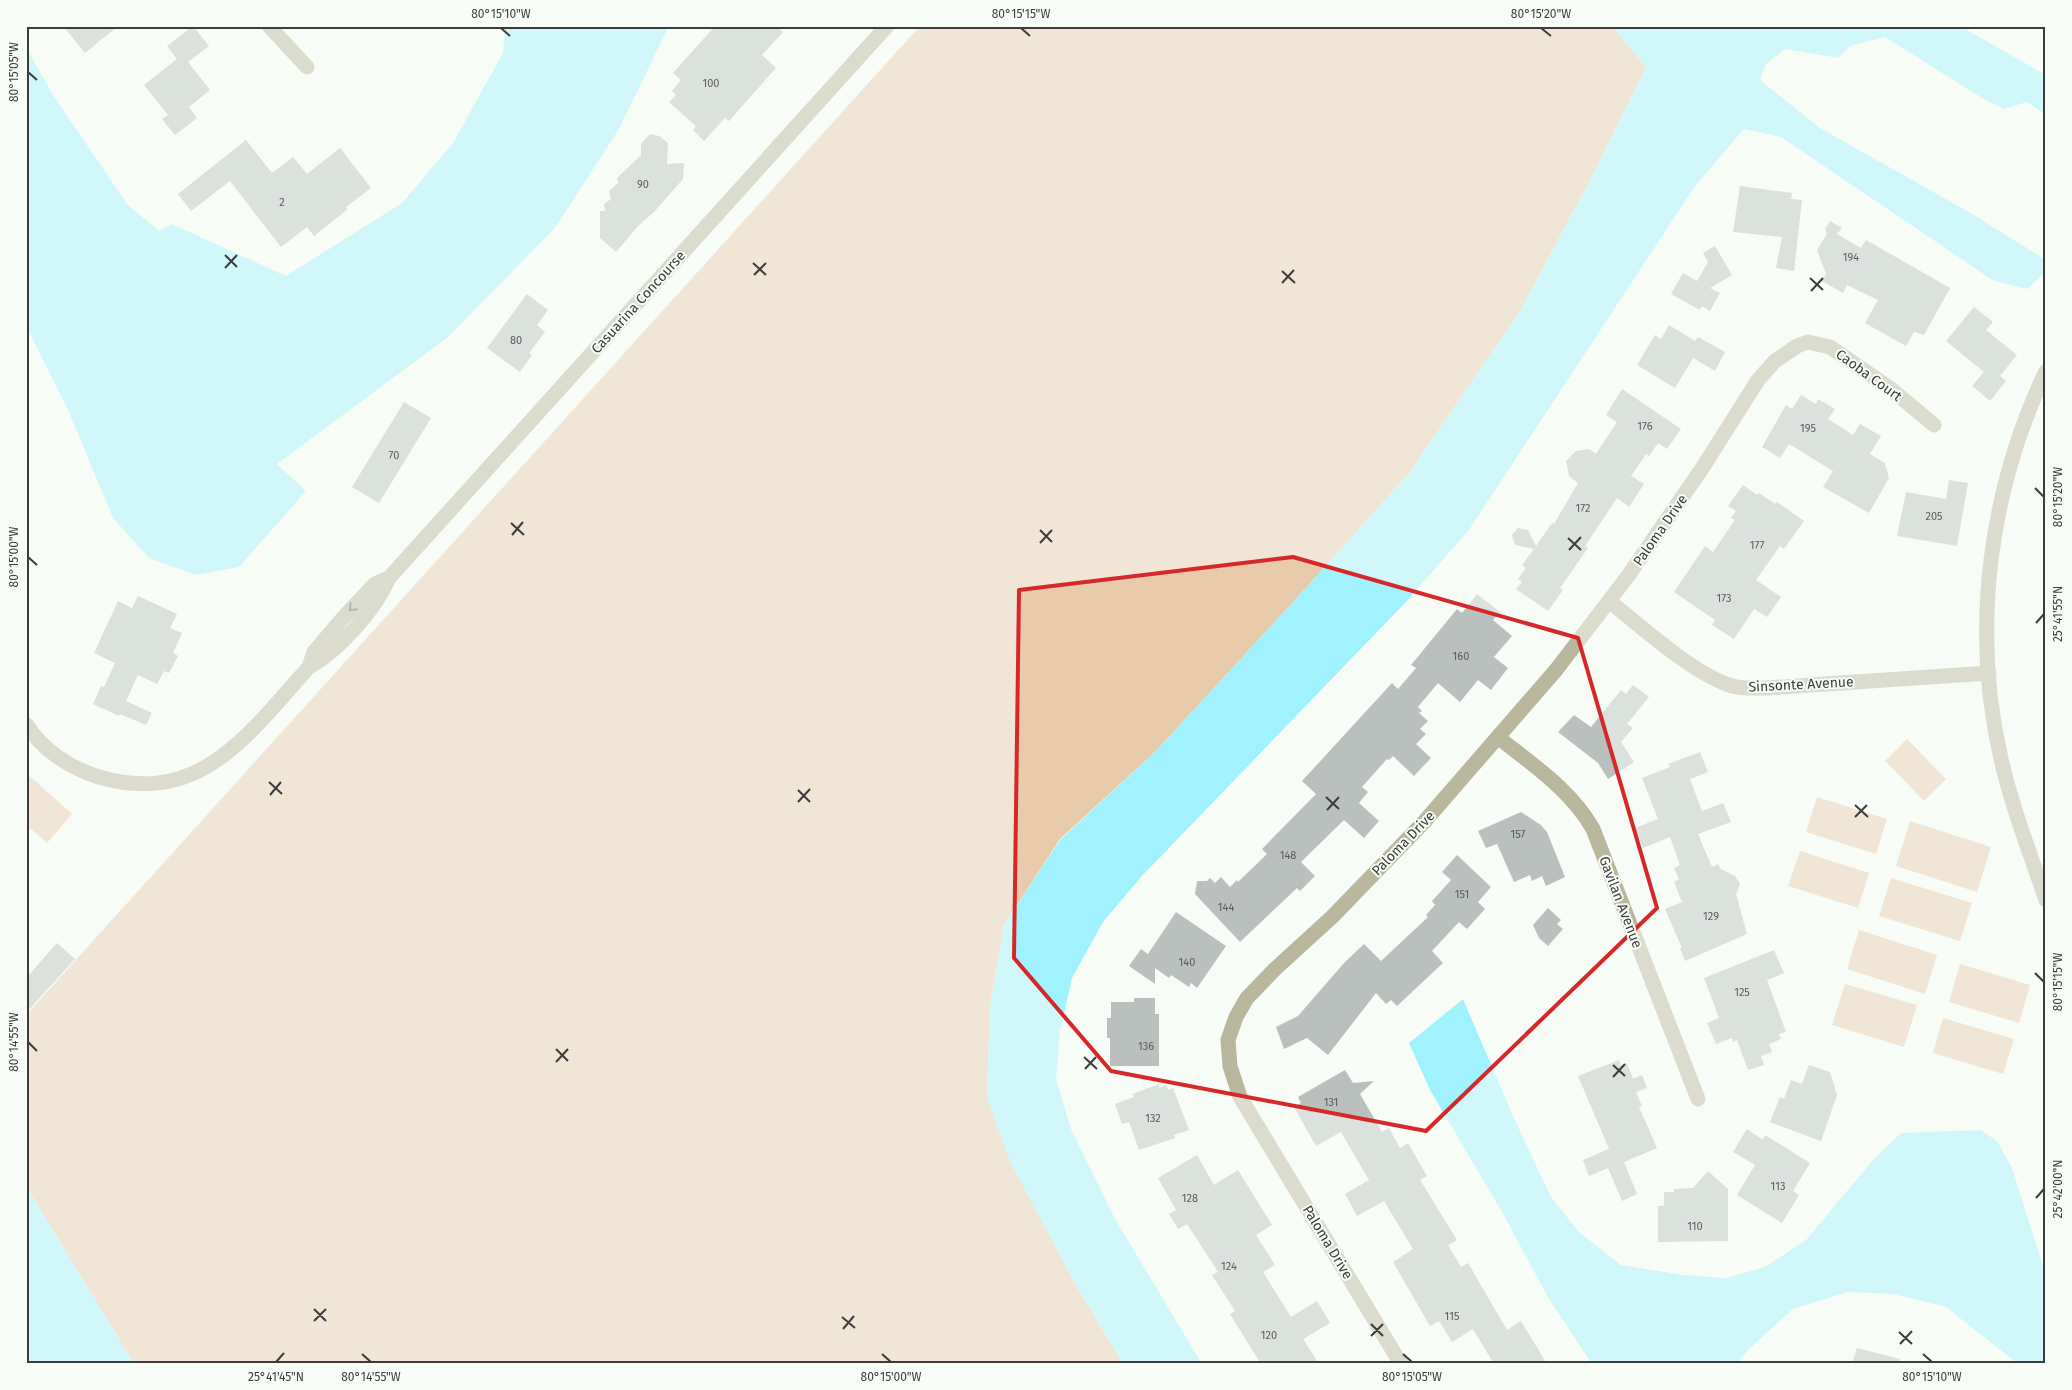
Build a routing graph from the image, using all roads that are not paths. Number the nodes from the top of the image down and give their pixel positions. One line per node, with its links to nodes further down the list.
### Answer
1 (269, 26): 3 (street)
2 (887, 26): 9 (street, Casuarina Concourse)
3 (306, 67)
4 (1797, 346): 6 (street, Caoba Court); 7 (street, Paloma Drive)
5 (2046, 371): 8 (street)
6 (1934, 425)
7 (1609, 601): 8 (street, Sinsonte Avenue); 10 (street, Paloma Drive)
8 (1989, 673): 11 (street)
9 (26, 724)
10 (1499, 738): 12 (street, Gavilan Avenue); 13 (street, Paloma Drive)
11 (2046, 900)
12 (1698, 1099)
13 (1401, 1364)

